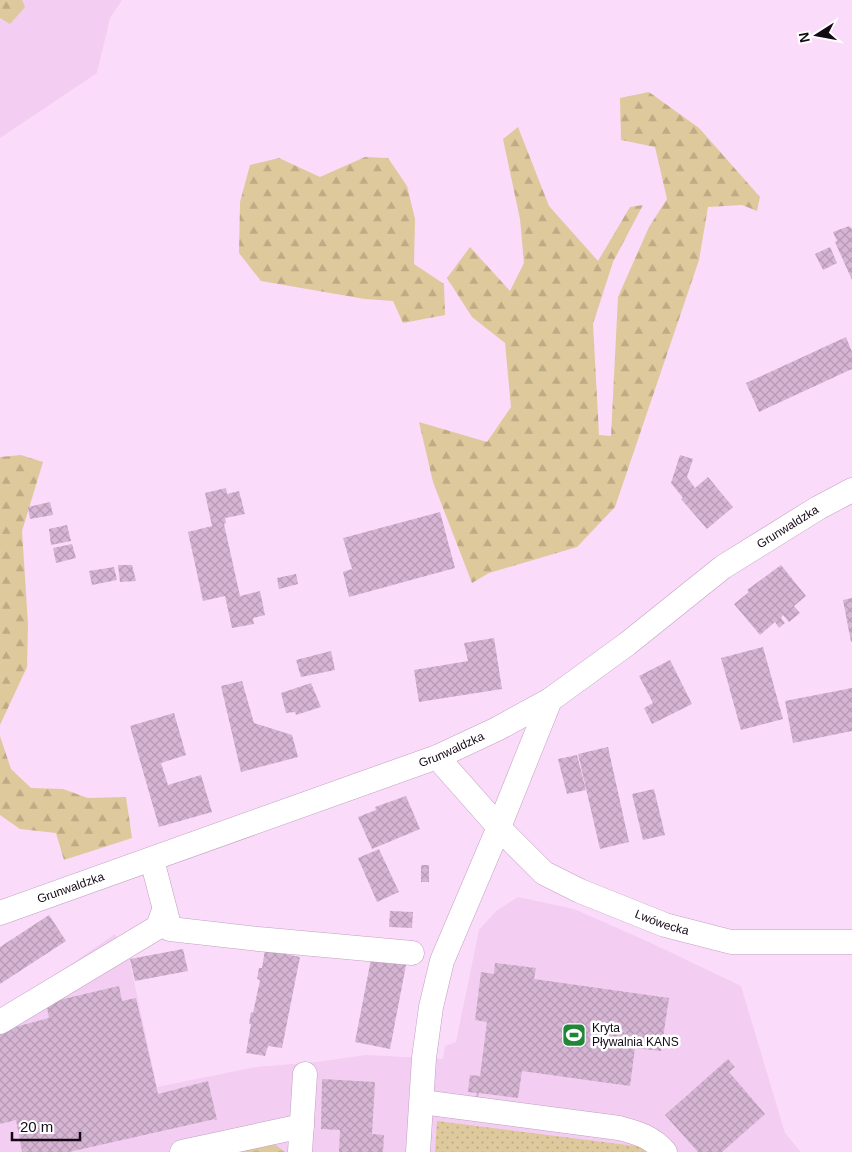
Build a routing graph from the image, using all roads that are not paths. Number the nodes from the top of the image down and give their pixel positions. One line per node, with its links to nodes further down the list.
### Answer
1 (852, 490): 2 (street, Grunwaldzka)
2 (550, 700): 3 (street, Grunwaldzka); 4 (street)
3 (437, 757): 4 (street, Lwówecka); 5 (street, Grunwaldzka)
4 (499, 827): 8 (street, Lwówecka); 12 (street)
5 (152, 860): 6 (street); 7 (street, Grunwaldzka)
6 (164, 910): 9 (street); 10 (street)
7 (0, 913)
8 (852, 942)
9 (412, 952)
10 (0, 1022)
11 (305, 1074): 13 (street)
12 (422, 1102): 16 (street); 17 (street)
13 (302, 1126): 14 (street); 15 (street)
14 (182, 1152)
15 (300, 1152)
16 (418, 1152)
17 (665, 1152)

